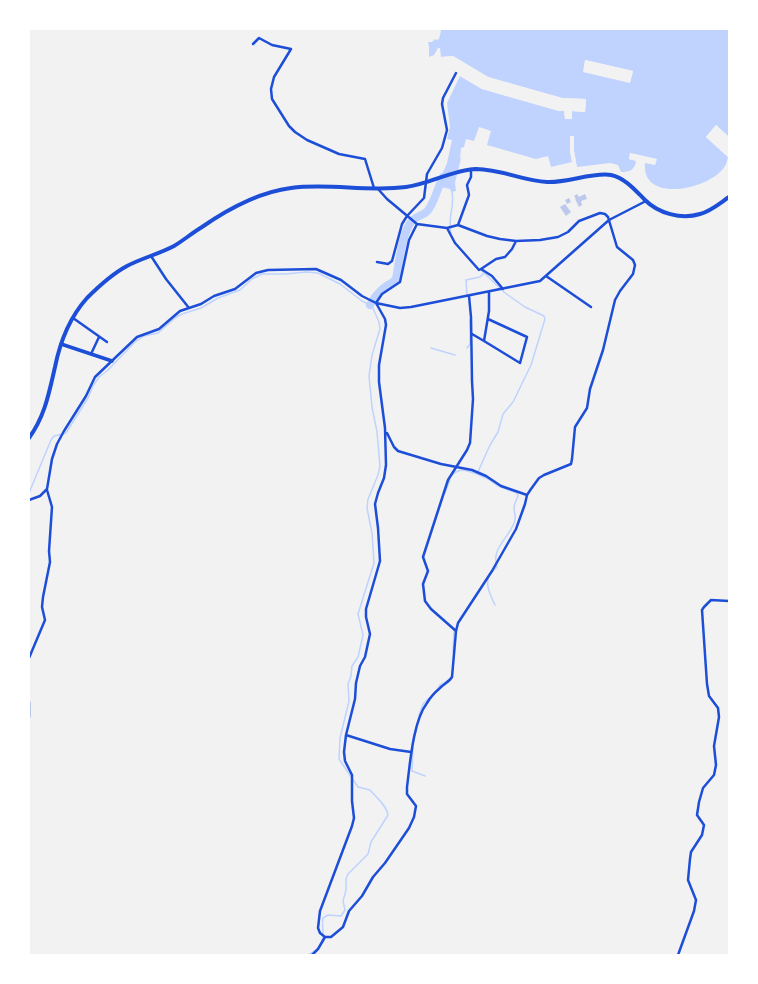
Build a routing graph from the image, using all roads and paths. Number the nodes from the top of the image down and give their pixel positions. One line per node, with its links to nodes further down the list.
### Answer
1 (253, 44): 5 (street)
2 (456, 73): 4 (street)
3 (471, 170): 4 (main road); 7 (main road); 11 (street)
4 (426, 183): 5 (main road); 8 (street)
5 (376, 188): 8 (street); 14 (main road)
6 (729, 196): 7 (main road)
7 (646, 201): 9 (street)
8 (407, 216): 10 (street); 15 (street)
9 (609, 220): 13 (street); 17 (street); 37 (street)
10 (417, 224): 12 (street); 21 (street)
11 (458, 226): 12 (street); 13 (street)
12 (447, 228): 16 (street)
13 (516, 240): 16 (street)
14 (151, 256): 23 (street); 24 (main road)
15 (377, 262)
16 (481, 269): 18 (street)
17 (546, 276): 18 (street); 22 (street)
18 (503, 289): 19 (street)
19 (489, 292): 20 (street); 25 (street)
20 (469, 296): 21 (street); 26 (street)
21 (376, 302): 23 (street); 33 (street)
22 (591, 307)
23 (189, 308): 32 (street)
24 (73, 318): 27 (street); 30 (main road)
25 (488, 319): 28 (street); 28 (street)
26 (472, 333): 28 (street); 35 (street)
27 (98, 337): 29 (street); 31 (street)
28 (484, 341)
29 (107, 342)
30 (61, 344): 31 (street); 34 (main road)
31 (91, 354): 32 (street)
32 (112, 361): 36 (street)
33 (385, 428): 35 (street); 44 (street)
34 (29, 438)
35 (456, 467): 37 (street); 40 (street)
36 (47, 489): 38 (street); 41 (street)
37 (527, 496): 40 (street)
38 (29, 500)
39 (729, 601): 48 (street)
40 (456, 631): 45 (street)
41 (29, 658)
42 (29, 702): 43 (street)
43 (29, 717)
44 (346, 735): 45 (street); 46 (street)
45 (411, 752): 46 (street)
46 (325, 937): 47 (street)
47 (312, 955)
48 (678, 955)

